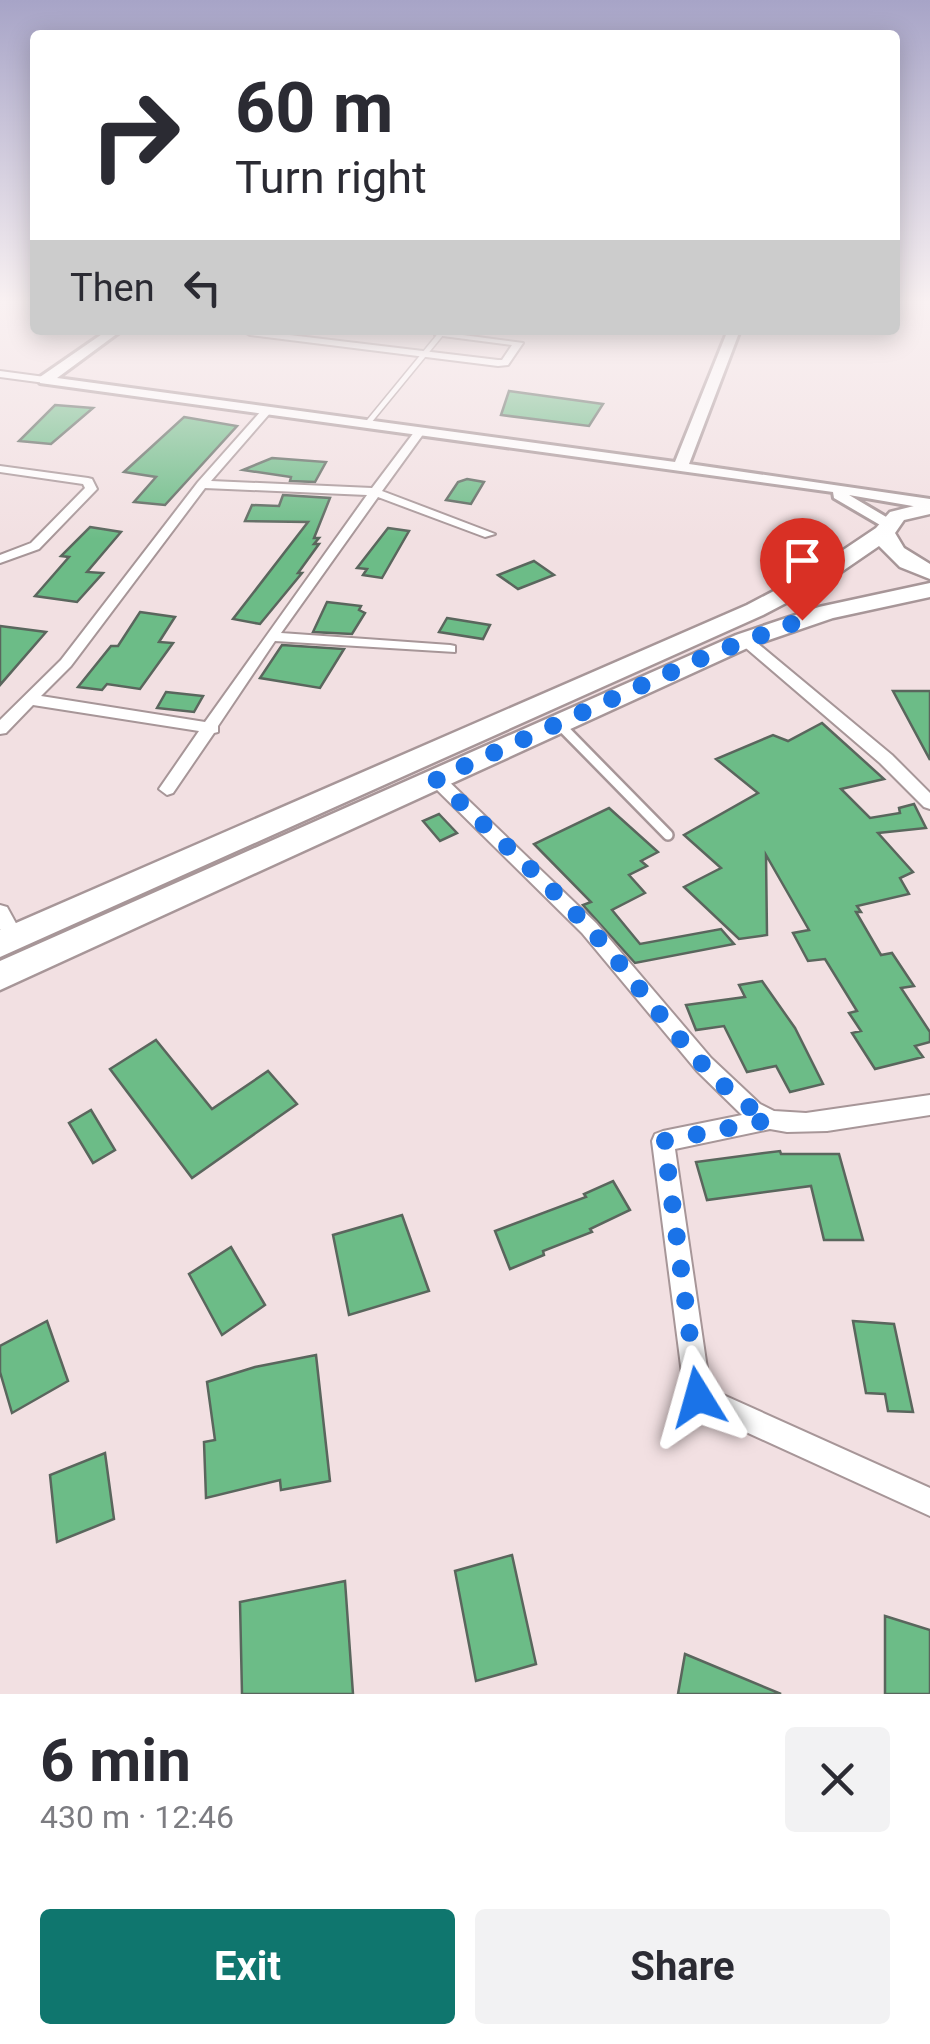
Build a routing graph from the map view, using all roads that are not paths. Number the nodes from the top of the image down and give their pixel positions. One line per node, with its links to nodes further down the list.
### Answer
1 (52, 381): 4 (street)
2 (403, 381): 5 (lane)
3 (714, 381): 7 (street)
4 (266, 412): 5 (street); 9 (street)
5 (367, 424): 6 (street)
6 (419, 433): 7 (street); 11 (street)
7 (680, 468): 10 (street)
8 (0, 470): 15 (street)
9 (202, 484): 11 (street); 21 (street)
10 (817, 488): 12 (street); 13 (street)
11 (374, 492): 14 (street); 18 (street)
12 (930, 506): 13 (main road)
13 (886, 529): 16 (main road); 30 (main road)
14 (489, 534)
15 (0, 559)
16 (930, 572)
17 (930, 590): 19 (main road)
18 (272, 637): 20 (street); 23 (street)
19 (745, 640): 22 (main road); 27 (street)
20 (450, 649)
21 (26, 699): 23 (street); 24 (street)
22 (558, 723): 25 (main road); 28 (lane)
23 (212, 728): 26 (street)
24 (0, 729)
25 (436, 779): 31 (main road); 33 (street)
26 (168, 790)
27 (930, 803)
28 (668, 835)
29 (0, 912): 30 (street)
30 (7, 941)
31 (0, 976)
32 (930, 1105): 33 (street)
33 (769, 1120): 34 (street)
34 (930, 1502)

